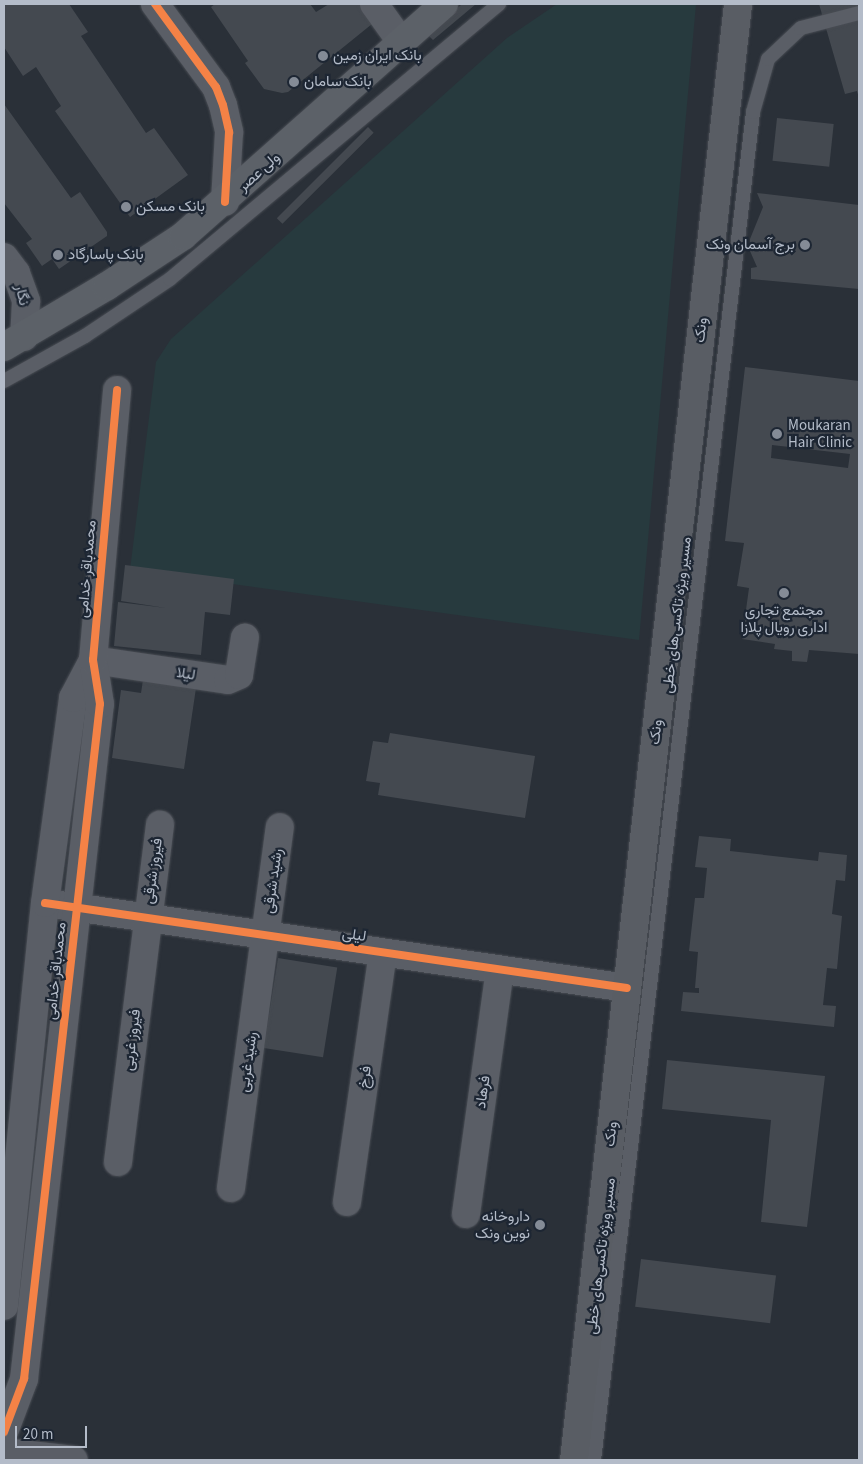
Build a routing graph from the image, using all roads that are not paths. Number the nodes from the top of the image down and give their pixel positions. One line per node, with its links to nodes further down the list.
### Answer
1 (155, 4): 8 (street)
2 (374, 4): 7 (street)
3 (444, 4): 7 (main road, ولی عصر)
4 (499, 4): 11 (lane)
5 (738, 4): 23 (main road, ونک)
6 (859, 14): 33 (lane, مسیر ویژه تاکسی‌های خطی)
7 (402, 43): 8 (main road, ولی عصر)
8 (225, 202): 10 (main road, ولی عصر)
9 (4, 257): 10 (street, نگار)
10 (14, 342)
11 (4, 380)
12 (117, 390): 14 (street, محمدباقر خدامی)
13 (245, 637): 14 (street, لیلا)
14 (93, 660): 17 (street, محمدباقر خدامی); 18 (street, محمدباقر خدامی)
15 (160, 825): 19 (street, فیروز شرقی)
16 (280, 827): 20 (street, رشید شرقی)
17 (45, 903): 18 (street, لیلی); 28 (street, محمدباقر خدامی)
18 (77, 908): 19 (street, لیلی); 29 (street, محمدباقر خدامی)
19 (146, 918): 20 (street, لیلی); 24 (street, فیروز غربی)
20 (266, 935): 21 (street, لیلی); 25 (street, رشید غربی)
21 (383, 953): 22 (street, لیلی); 26 (street, فرخ)
22 (500, 970): 23 (street, لیلی); 27 (street, فرهاد)
23 (627, 988): 32 (main road, ونک)
24 (118, 1162)
25 (231, 1188)
26 (347, 1202)
27 (466, 1214)
28 (4, 1306)
29 (4, 1432)
30 (4, 1452): 31 (street)
31 (74, 1460)
32 (574, 1460)
33 (594, 1460)

